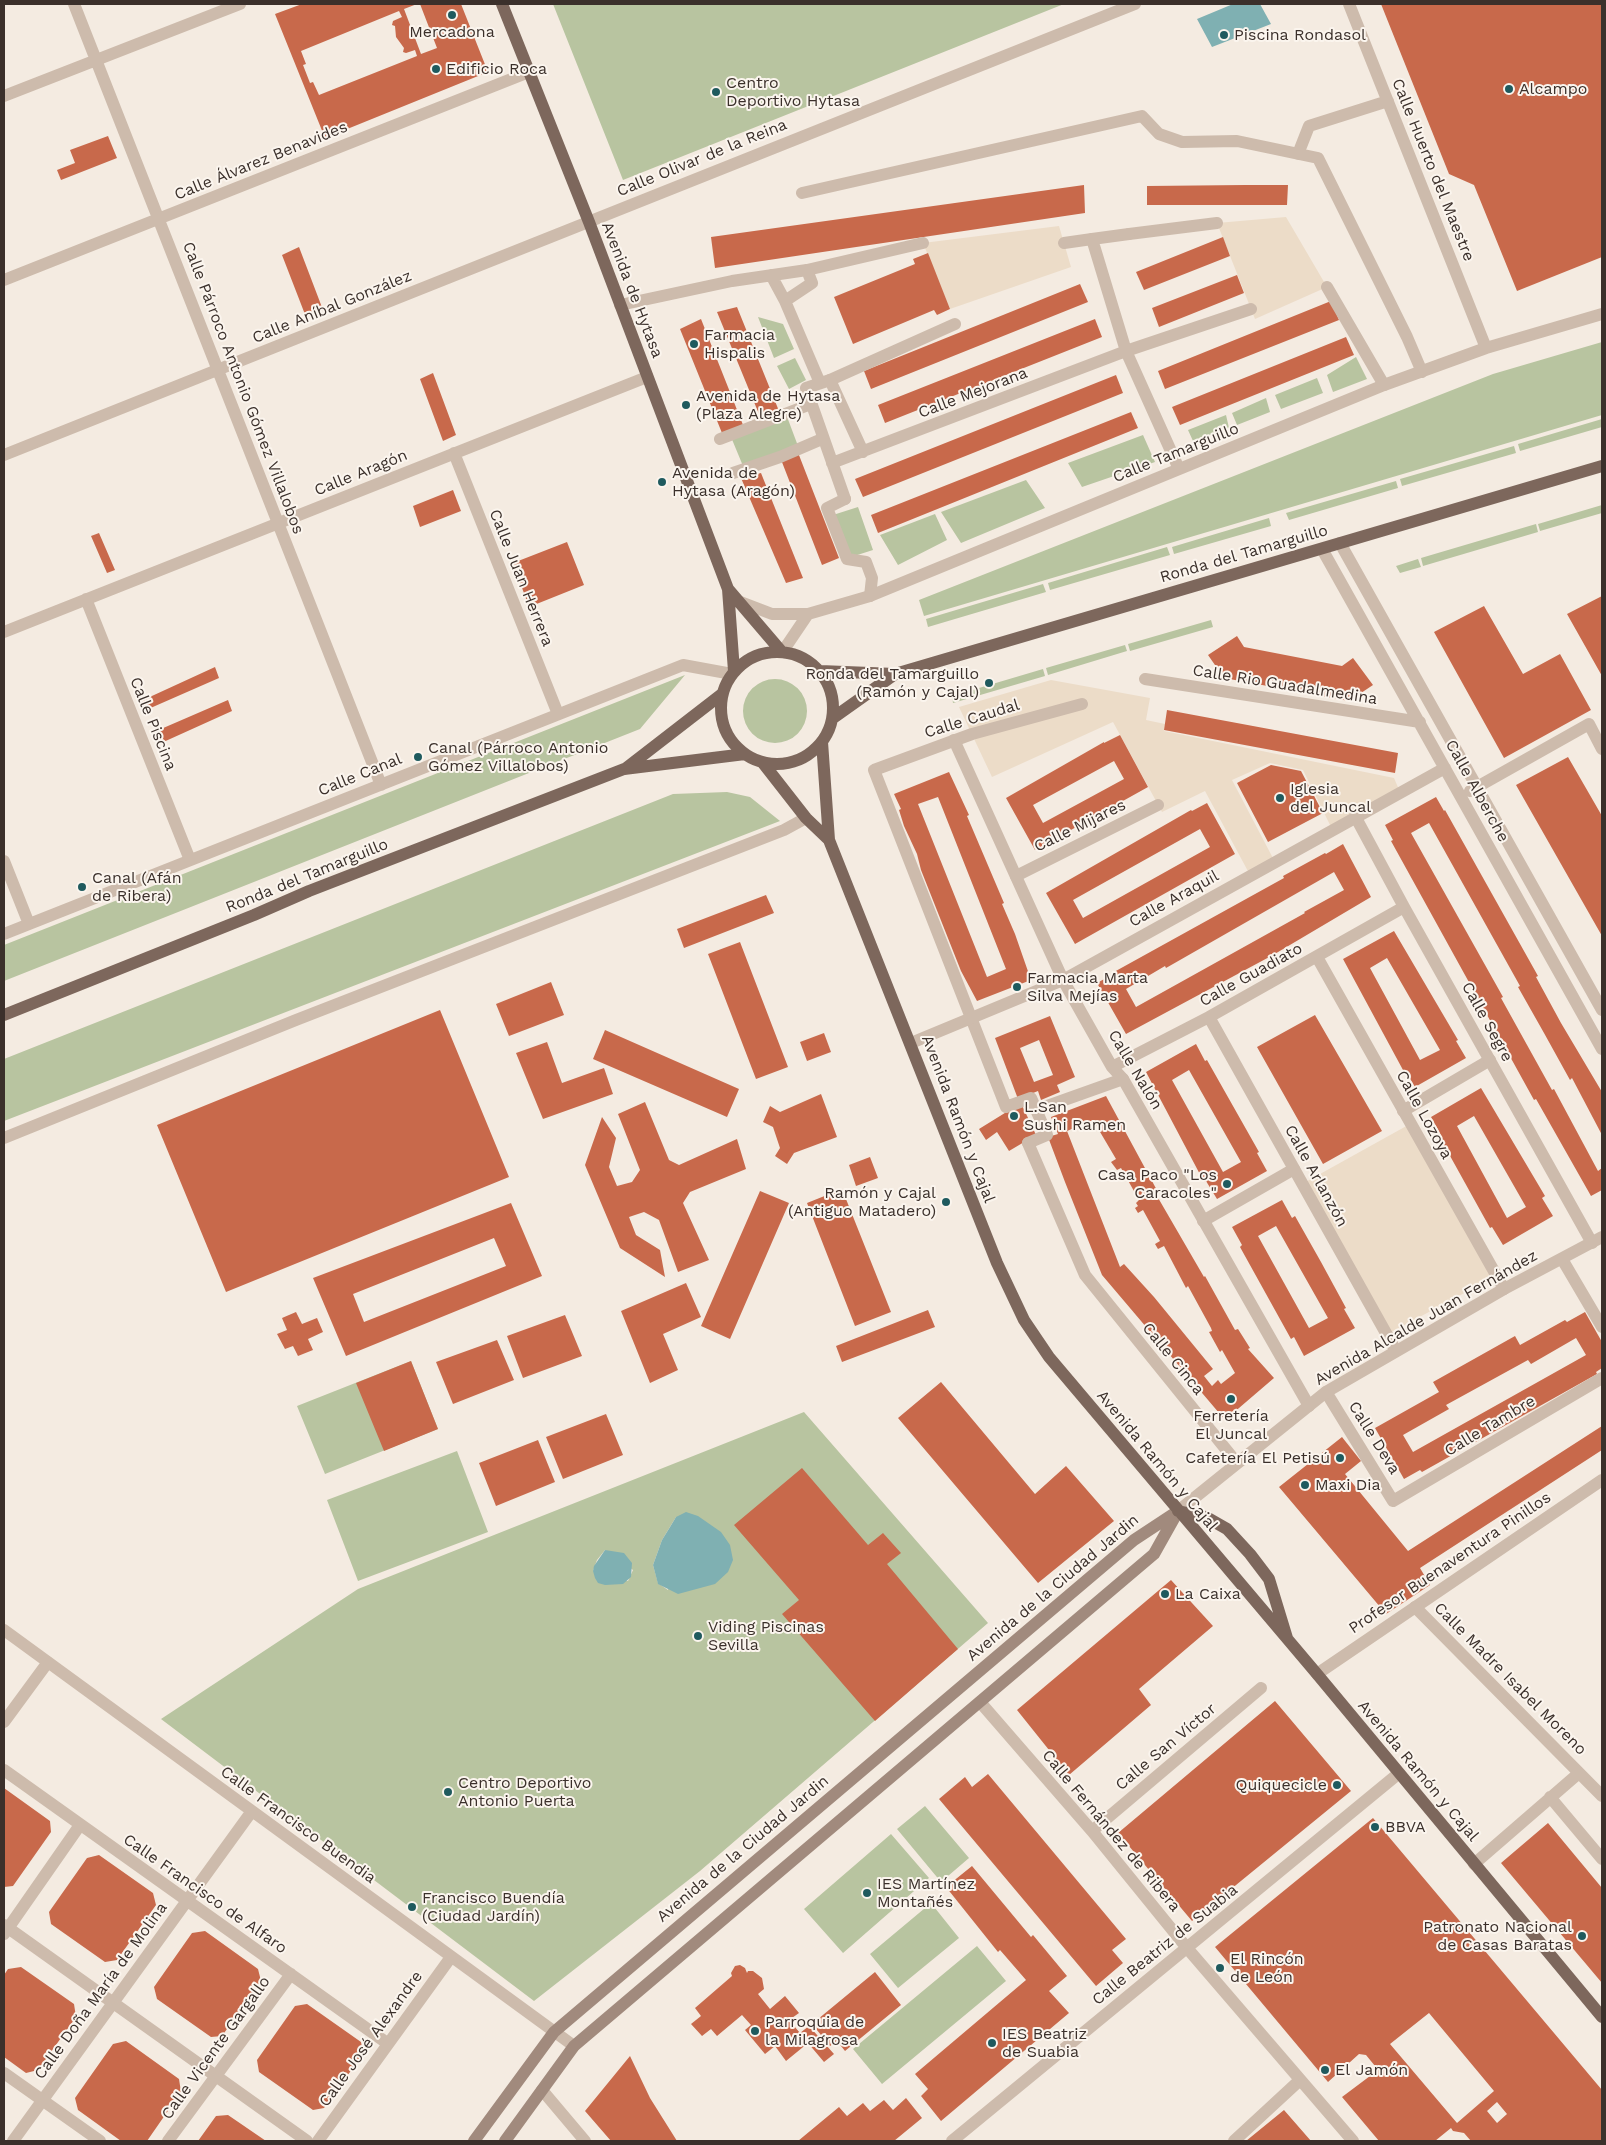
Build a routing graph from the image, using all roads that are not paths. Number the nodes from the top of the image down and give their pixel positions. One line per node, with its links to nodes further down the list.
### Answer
1 (74, 4): 7 (street, Calle Párroco Antonio Gómez Villalobos)
2 (240, 4): 6 (street)
3 (502, 4): 8 (main road, Avenida de Hytasa)
4 (1135, 4): 14 (street, Calle Olivar de la Reina)
5 (1349, 4): 10 (street, Calle Huerto del Maestre)
6 (216, 8): 7 (street)
7 (96, 60): 9 (street); 13 (street, Calle Párroco Antonio Gómez Villalobos)
8 (529, 72): 13 (street, Calle Álvarez Benavides); 14 (main road, Avenida de Hytasa)
9 (4, 96)
10 (1388, 101): 11 (street); 28 (street, Calle Huerto del Maestre)
11 (1298, 154): 12 (street); 31 (street)
12 (802, 193)
13 (159, 219): 21 (street, Calle Álvarez Benavides); 30 (street, Calle Párroco Antonio Gómez Villalobos)
14 (589, 222): 24 (main road, Avenida de Hytasa); 30 (street, Calle Aníbal González)
15 (1217, 222): 16 (street)
16 (1092, 239): 18 (street); 29 (street)
17 (923, 243): 19 (street)
18 (1064, 243)
19 (807, 270): 20 (street); 23 (street)
20 (771, 275): 23 (street); 24 (street)
21 (4, 280)
22 (1327, 287): 34 (street)
23 (785, 302): 33 (street)
24 (620, 305): 32 (main road, Avenida de Hytasa)
25 (1251, 308): 29 (street, Calle Mejorana)
26 (1602, 314): 28 (street, Calle Tamarguillo)
27 (955, 324): 33 (street)
28 (1486, 348): 31 (street, Calle Tamarguillo)
29 (1126, 352): 38 (street, Calle Mejorana); 43 (street)
30 (218, 370): 40 (street, Calle Aníbal González); 45 (street, Calle Párroco Antonio Gómez Villalobos)
31 (1422, 372): 34 (street, Calle Tamarguillo)
32 (647, 376): 39 (street, Calle Aragón); 48 (main road, Avenida de Hytasa)
33 (825, 381): 35 (street); 38 (street)
34 (1384, 385): 43 (street, Calle Tamarguillo)
35 (811, 404): 36 (street); 37 (street)
36 (720, 439)
37 (822, 439): 41 (street); 44 (street)
38 (863, 452): 41 (street, Calle Mejorana)
39 (454, 453): 45 (street, Calle Aragón); 61 (street, Calle Juan Herrera)
40 (4, 455)
41 (832, 463): 49 (street)
42 (1602, 466): 46 (main road, Ronda del Tamarguillo)
43 (1178, 470): 49 (street, Calle Tamarguillo)
44 (733, 473)
45 (278, 523): 50 (street, Calle Aragón); 71 (street, Calle Párroco Antonio Gómez Villalobos)
46 (1340, 543): 47 (main road, Ronda del Tamarguillo); 72 (street, Calle Alberche)
47 (1322, 548): 57 (main road, Ronda del Tamarguillo); 63 (street, Calle Alberche)
48 (728, 589): 51 (main road); 56 (main road)
49 (870, 596): 52 (street, Calle Tamarguillo)
50 (86, 599): 53 (street, Calle Aragón); 78 (street, Calle Piscina)
51 (738, 601): 52 (street, Calle Tamarguillo); 54 (main road)
52 (808, 614): 54 (street)
53 (4, 632)
54 (782, 651): 55 (main road); 56 (main road)
55 (820, 671): 57 (main road, Ronda del Tamarguillo); 62 (main road)
56 (733, 672): 59 (main road); 61 (street, Calle Canal)
57 (895, 674): 62 (main road, Ronda del Tamarguillo)
58 (1144, 679): 63 (street, Calle Rio Guadalmedina)
59 (722, 694): 67 (main road); 70 (main road, Ronda del Tamarguillo)
60 (1082, 704): 64 (street, Calle Caudal)
61 (558, 714): 71 (street, Calle Canal)
62 (833, 718): 65 (main road)
63 (1420, 722): 69 (street, Calle Alberche)
64 (954, 740): 80 (street, Calle Nalón); 89 (street, Calle Caudal)
65 (822, 742): 68 (main road); 77 (main road)
66 (1602, 749): 72 (street)
67 (745, 754): 68 (main road); 70 (main road, Ronda del Tamarguillo)
68 (763, 763): 76 (main road)
69 (1445, 768): 73 (street, Calle Alberche); 75 (street, Calle Araquil)
70 (624, 769): 87 (main road, Ronda del Tamarguillo)
71 (381, 785): 78 (street, Calle Canal)
72 (1477, 787): 73 (street); 86 (street, Calle Alberche)
73 (1461, 797): 91 (street, Calle Alberche)
74 (1158, 805): 80 (street, Calle Mijares)
75 (1355, 816): 81 (street, Calle Segre); 85 (street, Calle Araquil)
76 (806, 818): 77 (main road); 97 (street)
77 (829, 840): 90 (main road, Avenida Ramón y Cajal)
78 (190, 860): 82 (street, Calle Canal)
79 (4, 861): 82 (street)
80 (1016, 876): 85 (street, Calle Nalón)
81 (1404, 907): 84 (street, Calle Guadiato); 92 (street, Calle Segre)
82 (29, 924): 83 (street, Calle Canal)
83 (4, 934)
84 (1316, 957): 88 (street, Calle Guadiato); 96 (street, Calle Lozoya)
85 (1063, 980): 89 (street, Calle Araquil); 93 (street, Calle Nalón)
86 (1601, 1006)
87 (4, 1015)
88 (1209, 1017): 93 (street, Calle Guadiato); 98 (street, Calle Arlanzón)
89 (970, 1018): 90 (street, Calle Araquil); 95 (street)
90 (911, 1043): 111 (main road, Avenida Ramón y Cajal)
91 (1602, 1049)
92 (1490, 1060): 96 (street); 100 (street, Calle Segre)
93 (1112, 1066): 94 (street, Calle Nalón)
94 (1123, 1079): 95 (street); 99 (street, Calle Nalón)
95 (1036, 1110): 108 (street, Calle Cinca)
96 (1403, 1111): 102 (street, Calle Lozoya)
97 (4, 1138)
98 (1294, 1169): 99 (street); 104 (street, Calle Arlanzón)
99 (1203, 1221): 107 (street, Calle Nalón)
100 (1597, 1240): 101 (street, Avenida Alcalde Juan Fernández)
101 (1562, 1259): 102 (street, Avenida Alcalde Juan Fernández); 103 (street)
102 (1504, 1290): 104 (street, Avenida Alcalde Juan Fernández)
103 (1602, 1327)
104 (1396, 1352): 106 (street, Avenida Alcalde Juan Fernández)
105 (1602, 1378): 110 (street, Calle Tambre)
106 (1326, 1392): 107 (street, Avenida Alcalde Juan Fernández); 110 (street, Calle Deva)
107 (1309, 1406): 108 (street, Avenida Alcalde Juan Fernández)
108 (1237, 1463): 111 (street, Avenida Alcalde Juan Fernández)
109 (1602, 1480): 112 (street, Profesor Buenaventura Pinillos)
110 (1394, 1501)
111 (1178, 1511): 114 (main road, Avenida Ramón y Cajal); 114 (main road); 118 (main road, Avenida de la Ciudad Jardin); 137 (main road, Avenida de la Ciudad Jardin)
112 (1415, 1607): 116 (street, Profesor Buenaventura Pinillos); 121 (street, Calle Madre Isabel Moreno)
113 (4, 1630): 115 (street, Calle Francisco Buendia)
114 (1288, 1643): 116 (main road, Avenida Ramón y Cajal)
115 (48, 1662): 119 (street); 125 (street, Calle Francisco Buendia)
116 (1317, 1674): 122 (main road, Avenida Ramón y Cajal)
117 (1261, 1688): 127 (street, Calle San Víctor)
118 (980, 1702): 127 (street, Calle Fernández de Ribera); 139 (main road, Avenida de la Ciudad Jardin)
119 (4, 1722)
120 (4, 1770): 126 (street, Calle Francisco de Alfaro)
121 (1579, 1773): 123 (street, Calle Madre Isabel Moreno); 124 (street)
122 (1398, 1774): 129 (main road, Avenida Ramón y Cajal); 132 (street, Calle Beatriz de Suabia)
123 (1602, 1796)
124 (1550, 1797): 128 (street); 129 (street)
125 (252, 1811): 130 (street, Calle Doña María de Molina); 133 (street, Calle Francisco Buendia)
126 (80, 1825): 130 (street, Calle Francisco de Alfaro); 131 (street)
127 (1092, 1831): 132 (street, Calle Fernández de Ribera)
128 (1602, 1858)
129 (1474, 1864): 136 (main road, Avenida Ramón y Cajal)
130 (186, 1900): 134 (street, Calle Francisco de Alfaro); 135 (street, Calle Doña María de Molina)
131 (5, 1929): 135 (street)
132 (1187, 1948): 142 (street, Calle Fernández de Ribera); 153 (street, Calle Beatriz de Suabia)
133 (451, 1957): 137 (street, Calle Francisco Buendia); 138 (street, Calle José Alexandre)
134 (291, 1974): 138 (street, Calle Francisco de Alfaro); 141 (street, Calle Vicente Gargallo)
135 (113, 2002): 141 (street); 144 (street, Calle Doña María de Molina)
136 (1602, 2017)
137 (554, 2032): 139 (street, Calle Francisco Buendia); 150 (main road, Avenida de la Ciudad Jardin)
138 (387, 2043): 149 (street, Calle José Alexandre)
139 (574, 2046): 143 (main road, Avenida de la Ciudad Jardin)
140 (4, 2073): 144 (street)
141 (216, 2076): 147 (street, Calle Vicente Gargallo); 148 (street)
142 (1300, 2080): 154 (street); 155 (street, Calle Fernández de Ribera)
143 (542, 2090): 151 (main road, Avenida de la Ciudad Jardin); 152 (street)
144 (43, 2101): 145 (street, Calle Doña María de Molina); 146 (street)
145 (13, 2141)
146 (100, 2141)
147 (168, 2141)
148 (307, 2141)
149 (318, 2141)
150 (474, 2141)
151 (505, 2141)
152 (585, 2141)
153 (952, 2141)
154 (1234, 2141)
155 (1353, 2141)

